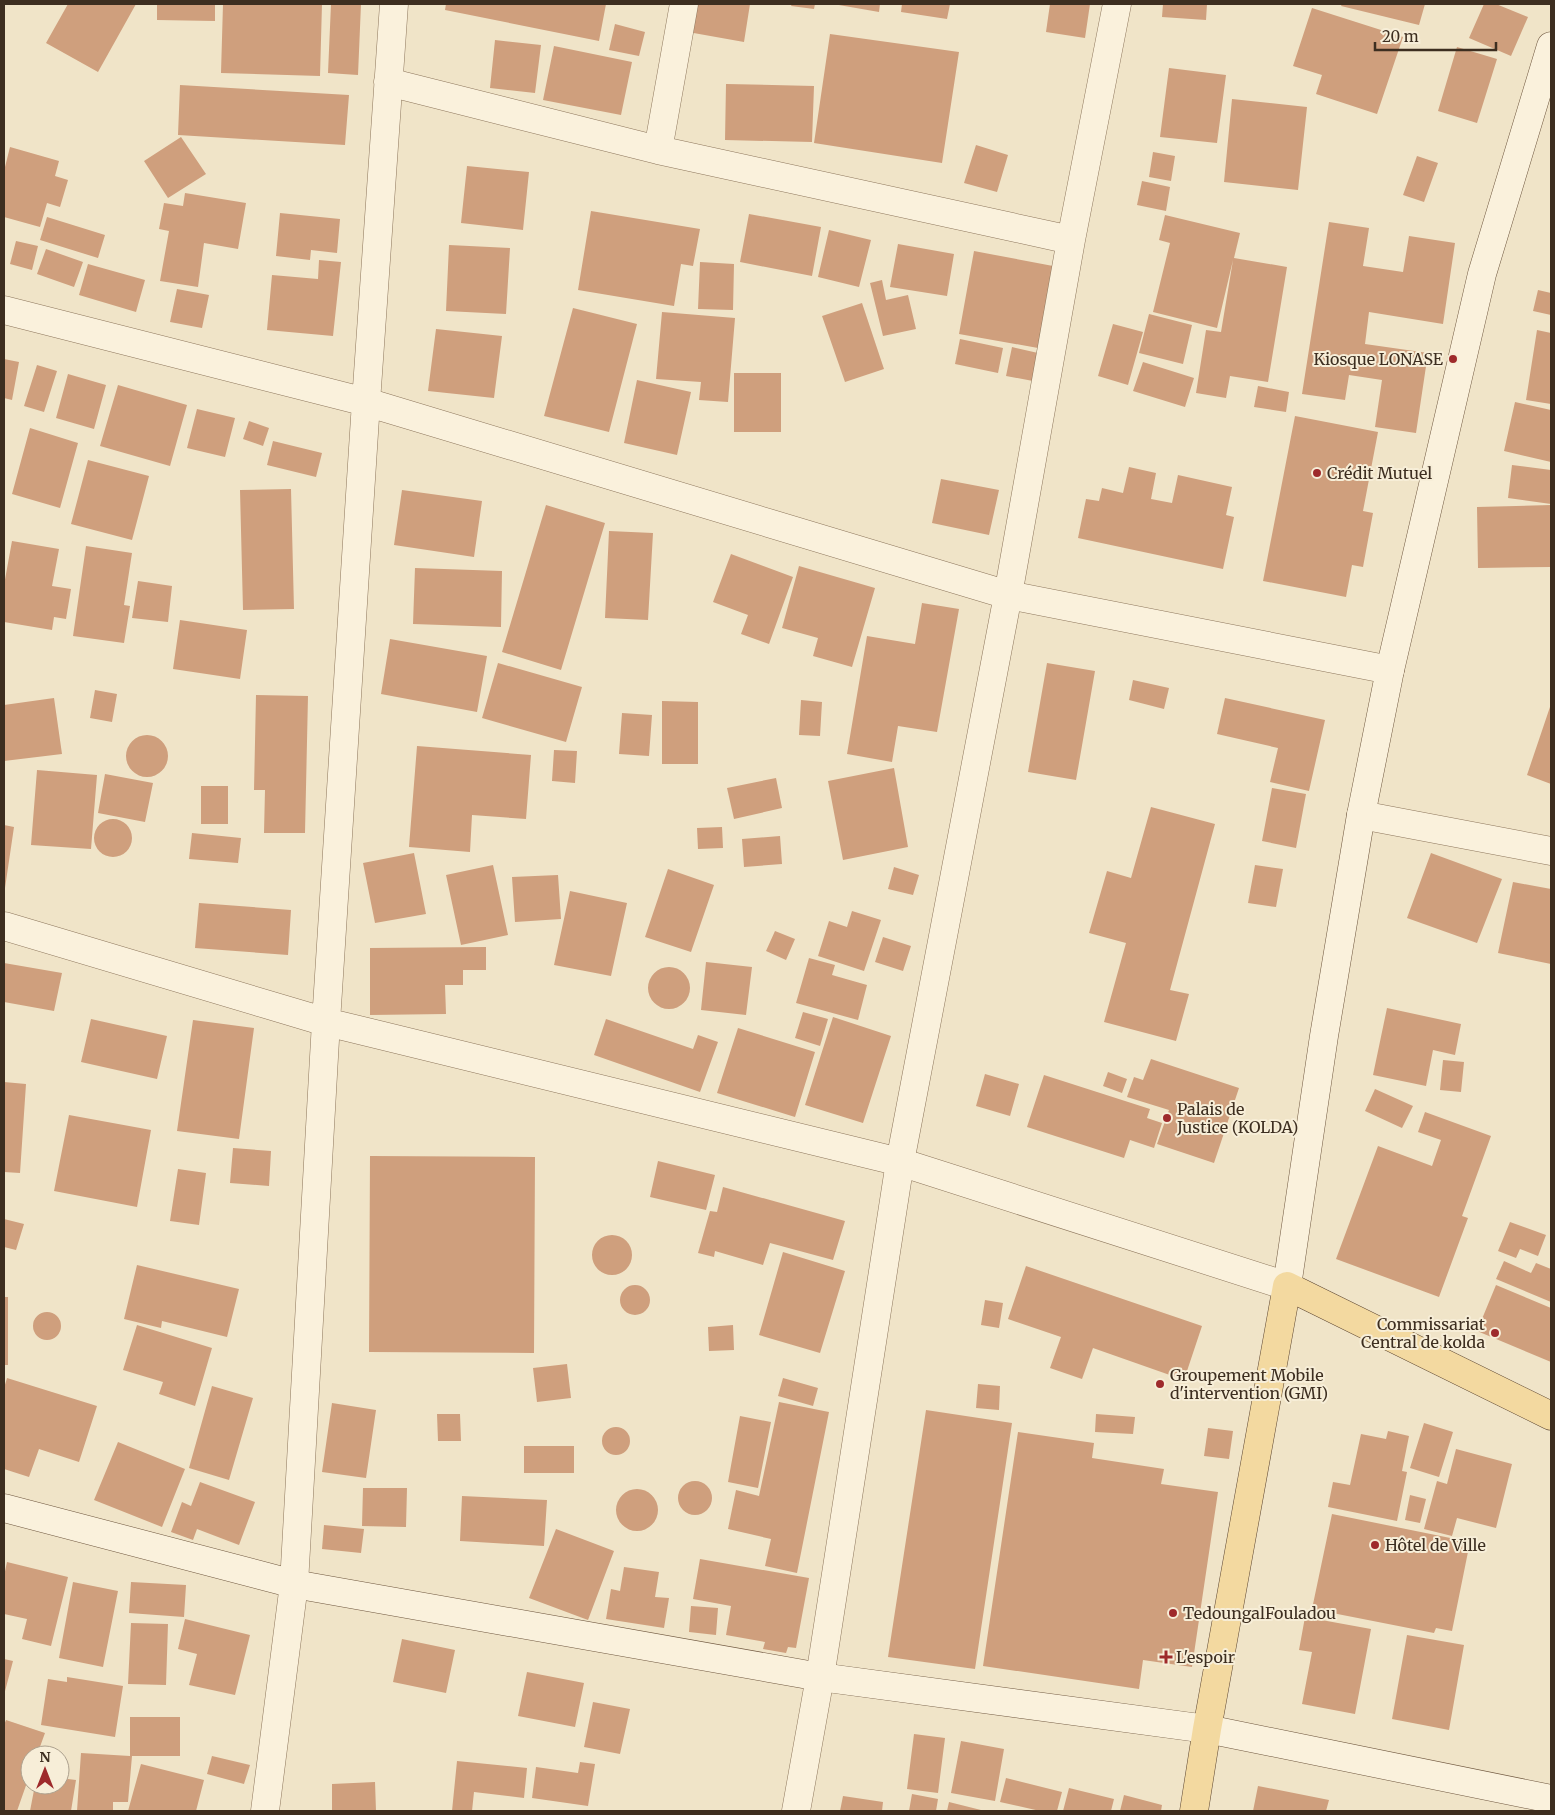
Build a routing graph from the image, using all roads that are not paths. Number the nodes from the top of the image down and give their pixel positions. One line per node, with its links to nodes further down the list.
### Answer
1 (394, 4): 5 (street)
2 (684, 4): 6 (street)
3 (1117, 4): 7 (street)
4 (1551, 46): 11 (street)
5 (388, 82): 6 (street); 9 (street)
6 (658, 150): 7 (street)
7 (1071, 240): 10 (street)
8 (4, 310): 9 (street)
9 (366, 402): 10 (street); 15 (street)
10 (1008, 596): 11 (street); 16 (street)
11 (1390, 670): 12 (street)
12 (1361, 814): 13 (street); 17 (street)
13 (1551, 851)
14 (4, 926): 15 (street)
15 (326, 1022): 16 (street); 20 (street)
16 (900, 1162): 17 (street); 21 (street)
17 (1287, 1286): 18 (main road); 22 (main road)
18 (1551, 1416)
19 (4, 1508): 20 (street)
20 (294, 1584): 21 (street); 24 (street)
21 (820, 1678): 22 (street); 25 (street)
22 (1207, 1729): 23 (street); 26 (main road)
23 (1551, 1799)
24 (265, 1811)
25 (796, 1811)
26 (1194, 1811)

